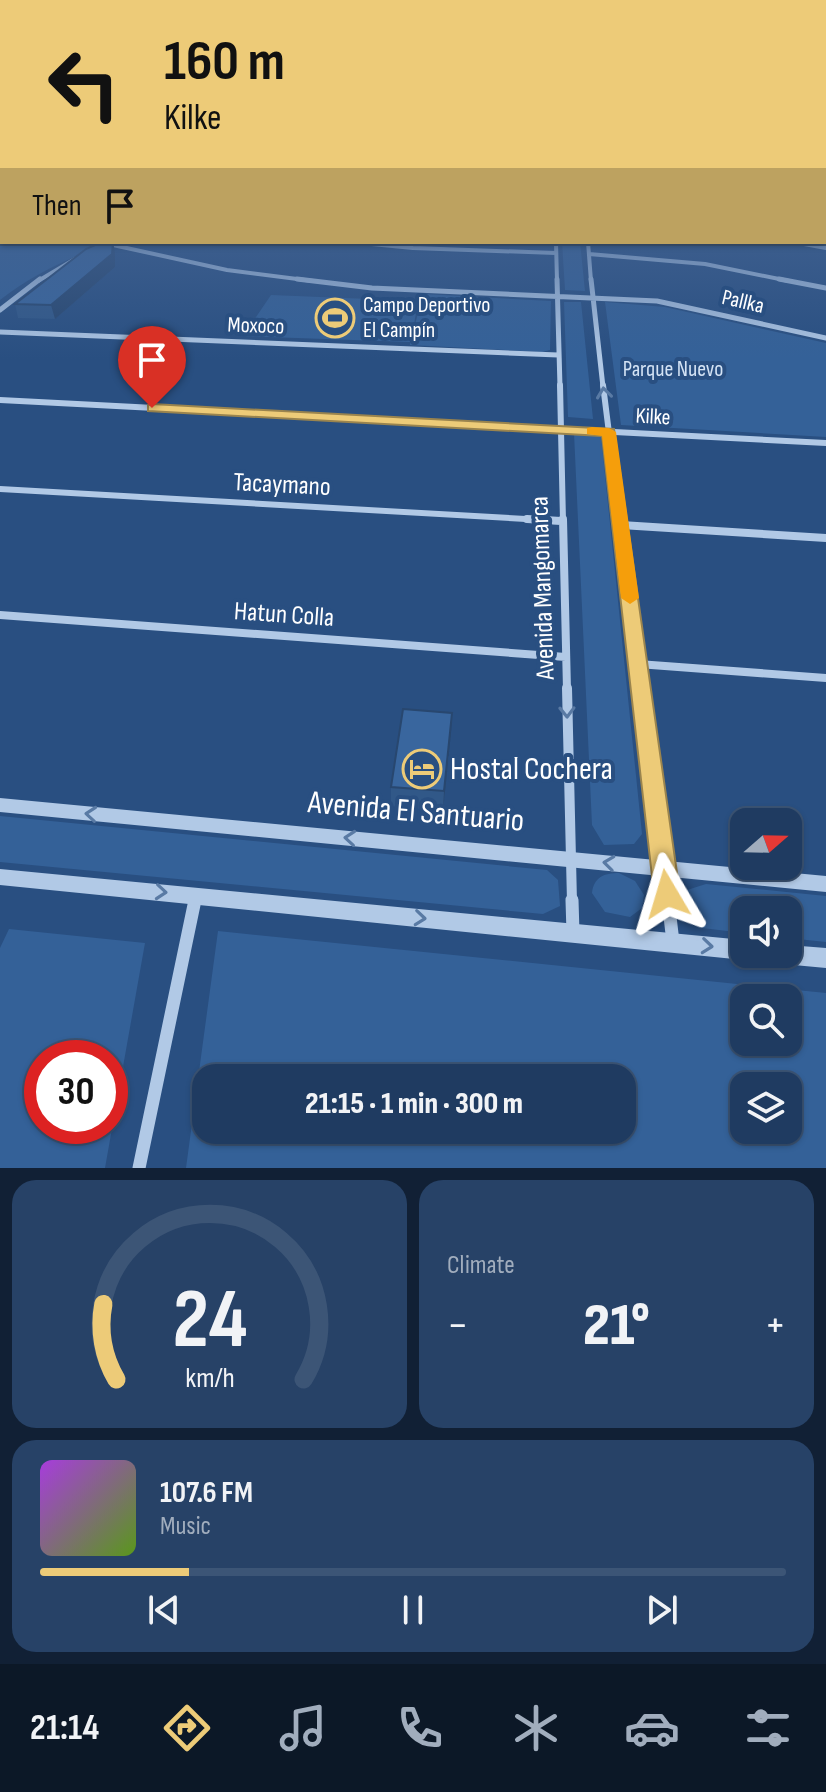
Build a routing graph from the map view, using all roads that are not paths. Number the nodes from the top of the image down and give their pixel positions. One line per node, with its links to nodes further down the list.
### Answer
1 (138, 250): 9 (street, Pallka)
2 (456, 250): 5 (street)
3 (556, 250): 5 (street, Avenida Mangomarca)
4 (589, 250): 6 (street)
5 (556, 253): 9 (street, Avenida Mangomarca)
6 (589, 254): 8 (street); 10 (street)
7 (87, 255): 11 (street)
8 (826, 288)
9 (557, 297): 10 (street, Pallka); 14 (street, Avenida Mangomarca)
10 (592, 298): 13 (street, Pallka); 17 (street, one-way to 10)
11 (0, 310)
12 (0, 332): 14 (street, Moxoco)
13 (826, 338)
14 (558, 355): 16 (street, Avenida Mangomarca)
15 (0, 400): 16 (street, Kilke)
16 (559, 429): 17 (street, Kilke); 20 (street, Avenida Mangomarca)
17 (609, 432): 18 (street, Kilke); 21 (street)
18 (826, 443)
19 (0, 489): 20 (street, Tacaymano)
20 (561, 521): 24 (street, Avenida Mangomarca)
21 (621, 525): 22 (street); 25 (street)
22 (826, 538)
23 (0, 615): 24 (street, Hatun Colla)
24 (566, 657): 28 (street, Avenida Mangomarca, one-way to 28)
25 (638, 664): 26 (street); 29 (street)
26 (826, 678)
27 (0, 805): 28 (street, Avenida El Santuario, one-way to 27)
28 (570, 859): 29 (street, Avenida El Santuario, one-way to 28); 33 (street, Avenida Mangomarca)
29 (664, 870): 31 (street, Avenida El Santuario); 34 (street)
30 (0, 877): 32 (street, one-way to 32)
31 (826, 884)
32 (196, 895): 33 (street, one-way to 33); 38 (street)
33 (573, 933): 34 (street)
34 (674, 943): 35 (street, one-way to 35)
35 (730, 949)
36 (802, 956): 37 (street)
37 (826, 958)
38 (139, 1168)

